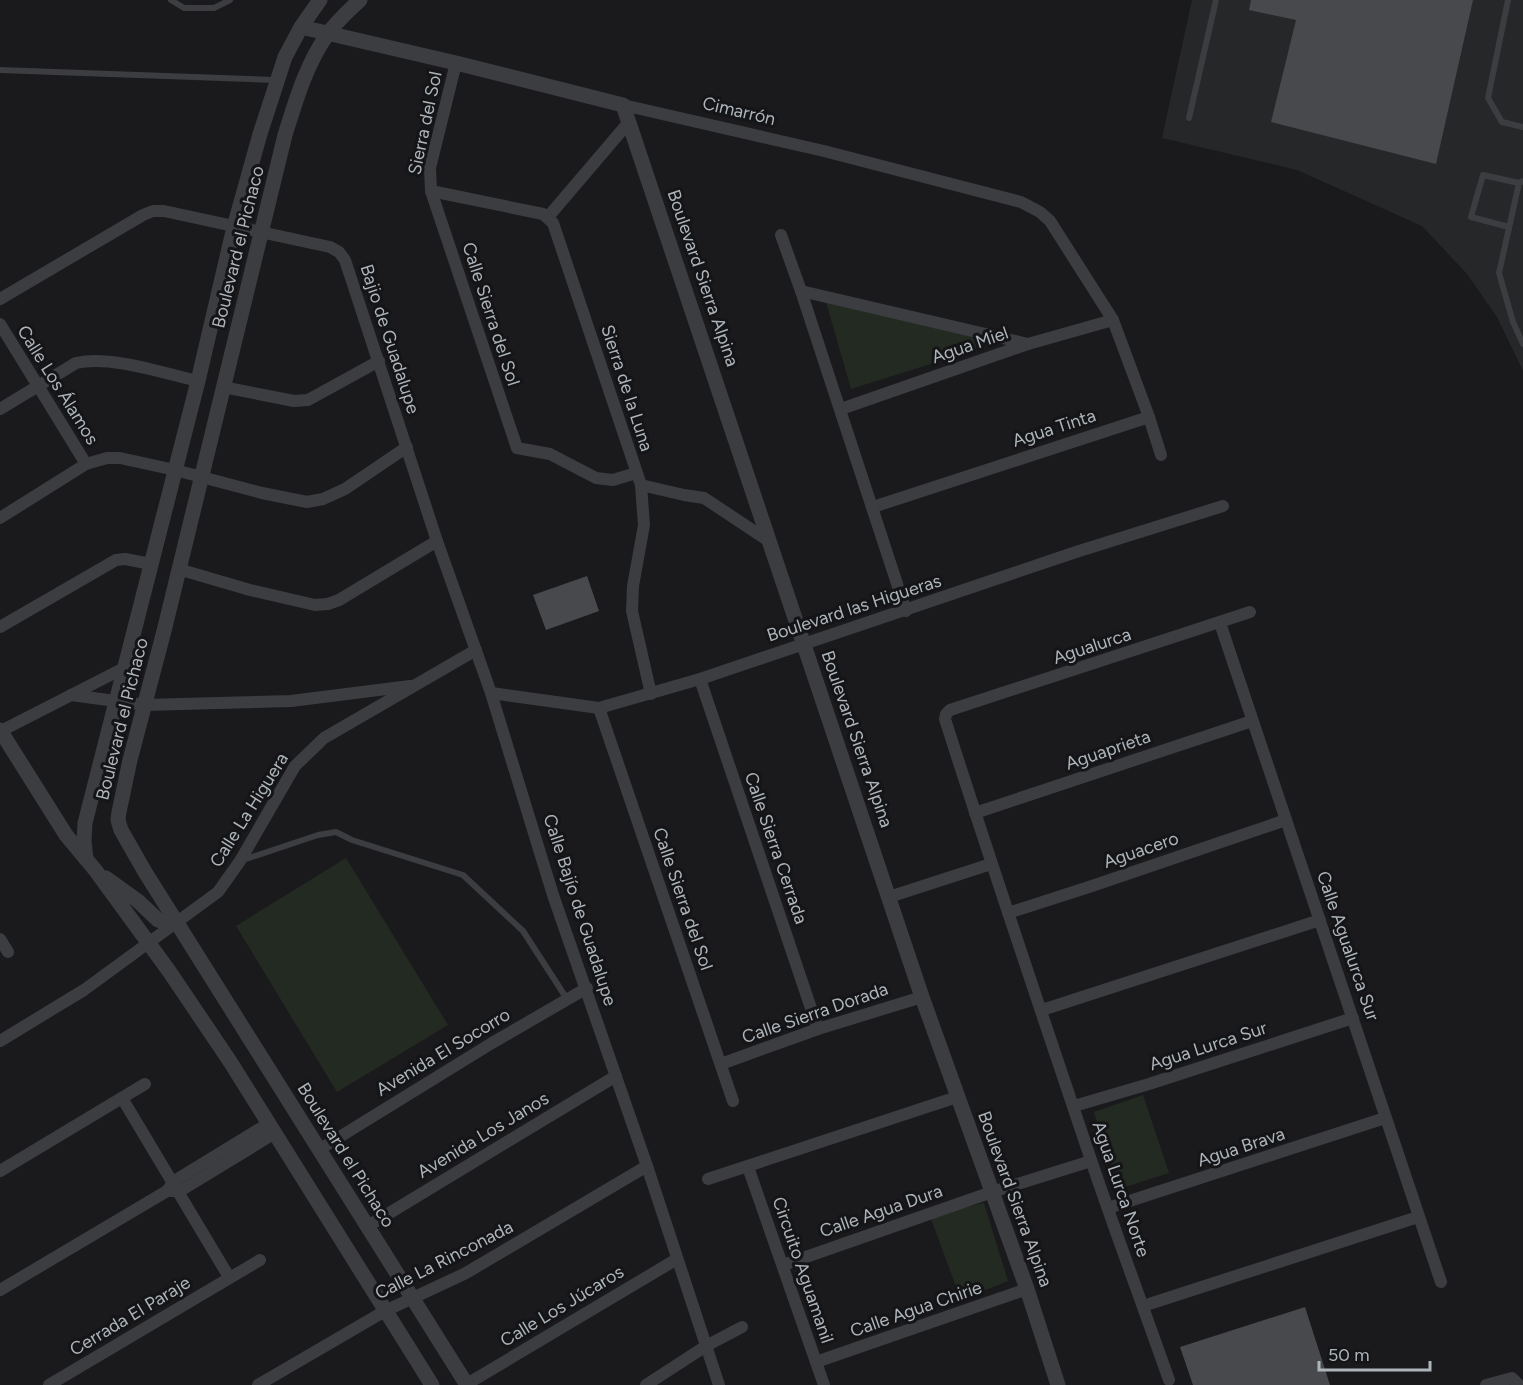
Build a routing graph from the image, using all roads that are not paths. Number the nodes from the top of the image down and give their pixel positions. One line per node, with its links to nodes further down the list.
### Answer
1 (171, 0): 2 (lane)
2 (230, 0)
3 (320, 0): 7 (street, Boulevard el Pichaco)
4 (360, 0): 8 (street, Boulevard el Pichaco)
5 (1216, 0): 13 (lane)
6 (1508, 0): 15 (lane)
7 (301, 27): 8 (street, Cimarrón); 11 (street, Boulevard el Pichaco)
8 (328, 34): 9 (street, Cimarrón); 21 (street, Boulevard el Pichaco)
9 (456, 63): 12 (street, Cimarrón); 17 (street, Sierra del Sol)
10 (0, 70): 11 (lane)
11 (277, 80): 19 (street, Boulevard el Pichaco)
12 (623, 105): 14 (street, Boulevard Sierra Alpina); 25 (street, Cimarrón)
13 (1189, 118)
14 (629, 122): 18 (street); 46 (street, Boulevard Sierra Alpina)
15 (1523, 127)
16 (1521, 182): 20 (lane); 20 (lane)
17 (431, 191): 18 (street); 41 (street, Calle Sierra del Sol)
18 (548, 217): 41 (street, Sierra de la Luna)
19 (234, 227): 21 (street); 24 (street); 30 (street, Boulevard el Pichaco)
20 (1509, 227): 28 (lane)
21 (262, 232): 29 (street, Bajio de Guadalupe); 32 (street, Boulevard el Pichaco)
22 (781, 235): 23 (street)
23 (801, 291): 27 (street); 34 (street)
24 (0, 299)
25 (1113, 320): 27 (street, Agua Miel); 35 (street)
26 (0, 324): 31 (street, Calle Los Álamos)
27 (1028, 344): 34 (street, Agua Miel)
28 (1523, 344)
29 (379, 361): 32 (street); 36 (street, Bajio de Guadalupe)
30 (198, 381): 31 (street); 39 (street, Boulevard el Pichaco)
31 (38, 385): 33 (street); 38 (street, Calle Los Álamos)
32 (223, 387): 40 (street, Boulevard el Pichaco)
33 (0, 409)
34 (841, 409): 43 (street)
35 (1149, 417): 37 (street); 43 (street, Agua Tinta)
36 (407, 447): 40 (street); 45 (street, Calle Bajío de Guadalupe)
37 (1161, 455)
38 (86, 464): 39 (street); 44 (street)
39 (175, 470): 40 (street); 47 (street, Boulevard el Pichaco)
40 (202, 478): 48 (street, Boulevard el Pichaco)
41 (639, 479): 46 (street); 59 (street, Sierra de la Luna)
42 (1223, 506): 49 (street, Boulevard las Higueras)
43 (873, 507): 49 (street)
44 (0, 518)
45 (437, 541): 48 (street); 54 (street, Calle Bajío de Guadalupe)
46 (769, 541): 53 (street, Boulevard Sierra Alpina)
47 (151, 564): 52 (street); 55 (street, Boulevard el Pichaco)
48 (178, 568): 62 (street, Boulevard el Pichaco)
49 (906, 610): 53 (street, Boulevard las Higueras)
50 (1250, 612): 51 (street, Agualurca)
51 (1220, 622): 64 (street, Agualurca); 65 (street, Calle Agualurca Sur)
52 (0, 627)
53 (804, 643): 56 (street, Boulevard las Higueras); 72 (street, Boulevard Sierra Alpina)
54 (476, 650): 57 (street, Calle La Higuera); 58 (street, Calle Bajío de Guadalupe)
55 (126, 667): 60 (street); 61 (street, Boulevard el Pichaco)
56 (700, 678): 59 (street, Boulevard las Higueras); 84 (street, Calle Sierra Cerrada)
57 (417, 686): 62 (street); 69 (street, Calle La Higuera)
58 (491, 693): 63 (street, Boulevard las Higueras); 79 (street, Calle Bajío de Guadalupe)
59 (651, 694): 63 (street, Boulevard las Higueras)
60 (71, 695): 61 (street); 66 (street)
61 (117, 702): 62 (street); 71 (street, Boulevard el Pichaco)
62 (145, 705): 75 (street, Boulevard el Pichaco)
63 (599, 708): 86 (street, Calle Sierra del Sol)
64 (946, 714): 67 (street, Agua Lurca Norte)
65 (1252, 721): 67 (street, Aguaprieta); 68 (street, Calle Agualurca Sur)
66 (0, 730): 71 (street)
67 (975, 813): 70 (street, Agua Lurca Norte)
68 (1286, 820): 73 (street, Aguacero); 74 (street, Calle Agualurca Sur)
69 (240, 861): 75 (street, Calle La Higuera); 81 (lane)
70 (991, 864): 72 (street); 73 (street, Agua Lurca Norte)
71 (91, 865): 75 (street); 77 (street)
72 (889, 897): 80 (street, Boulevard Sierra Alpina)
73 (1008, 913): 82 (street, Agua Lurca Norte)
74 (1320, 920): 82 (street); 83 (street, Calle Agualurca Sur)
75 (176, 922): 77 (street, Calle La Higuera); 95 (street, Boulevard el Pichaco)
76 (0, 939): 78 (street)
77 (148, 942): 85 (street, Calle La Higuera); 94 (street)
78 (8, 952)
79 (586, 988): 81 (street, Avenida El Socorro); 87 (street, Calle Bajío de Guadalupe)
80 (922, 997): 84 (street, Calle Sierra Dorada); 89 (street, Boulevard Sierra Alpina)
81 (567, 999): 95 (street, Avenida El Socorro)
82 (1042, 1010): 92 (street, Agua Lurca Norte)
83 (1353, 1018): 92 (street, Agua Lurca Sur); 93 (street, Calle Agualurca Sur)
84 (818, 1029): 86 (street, Calle Sierra Dorada)
85 (0, 1041)
86 (721, 1064): 91 (street, Calle Sierra del Sol)
87 (616, 1076): 97 (street, Calle Bajío de Guadalupe); 105 (street, Avenida Los Janos)
88 (145, 1084): 90 (street)
89 (957, 1097): 98 (street); 102 (street, Boulevard Sierra Alpina)
90 (123, 1098): 99 (street); 101 (street)
91 (733, 1101)
92 (1074, 1106): 96 (street, Agua Lurca Norte)
93 (1385, 1119): 103 (street, Agua Brava); 104 (street, Calle Agualurca Sur)
94 (272, 1128): 101 (street); 115 (street)
95 (320, 1149): 105 (street, Boulevard el Pichaco)
96 (1091, 1161): 102 (street, Calle Agua Dura); 103 (street, Agua Lurca Norte)
97 (647, 1166): 106 (street, Calle Bajío de Guadalupe); 113 (street, Calle La Rinconada)
98 (748, 1167): 100 (street); 108 (street, Circuito Aguamanil)
99 (0, 1171)
100 (708, 1179)
101 (174, 1188): 109 (street); 111 (street)
102 (992, 1192): 108 (street, Calle Agua Dura); 112 (street, Boulevard Sierra Alpina)
103 (1108, 1208): 114 (street, Agua Lurca Norte)
104 (1418, 1217): 110 (street, Calle Agualurca Sur); 114 (street)
105 (368, 1226): 113 (street, Boulevard el Pichaco)
106 (677, 1259): 117 (street, Calle Bajío de Guadalupe); 123 (street, Calle Los Júcaros)
107 (260, 1260): 109 (street, Cerrada El Paraje)
108 (783, 1265): 118 (street, Circuito Aguamanil)
109 (229, 1277): 120 (street, Cerrada El Paraje)
110 (1441, 1282)
111 (0, 1290)
112 (1027, 1290): 118 (street, Calle Agua Chirie); 127 (street, Boulevard Sierra Alpina)
113 (414, 1298): 115 (street, Calle La Rinconada); 123 (street, Boulevard el Pichaco)
114 (1143, 1306): 119 (street, Agua Lurca Norte)
115 (385, 1311): 121 (street, Calle La Rinconada); 122 (street)
116 (742, 1327): 117 (street)
117 (706, 1346): 124 (street); 125 (street, Calle Bajío de Guadalupe)
118 (816, 1362): 126 (street, Circuito Aguamanil)
119 (1169, 1380)
120 (49, 1385)
121 (258, 1385)
122 (432, 1385)
123 (467, 1385)
124 (646, 1385)
125 (720, 1385)
126 (824, 1385)
127 (1058, 1385)
128 (1486, 1385): 129 (street)
129 (1519, 1385)

